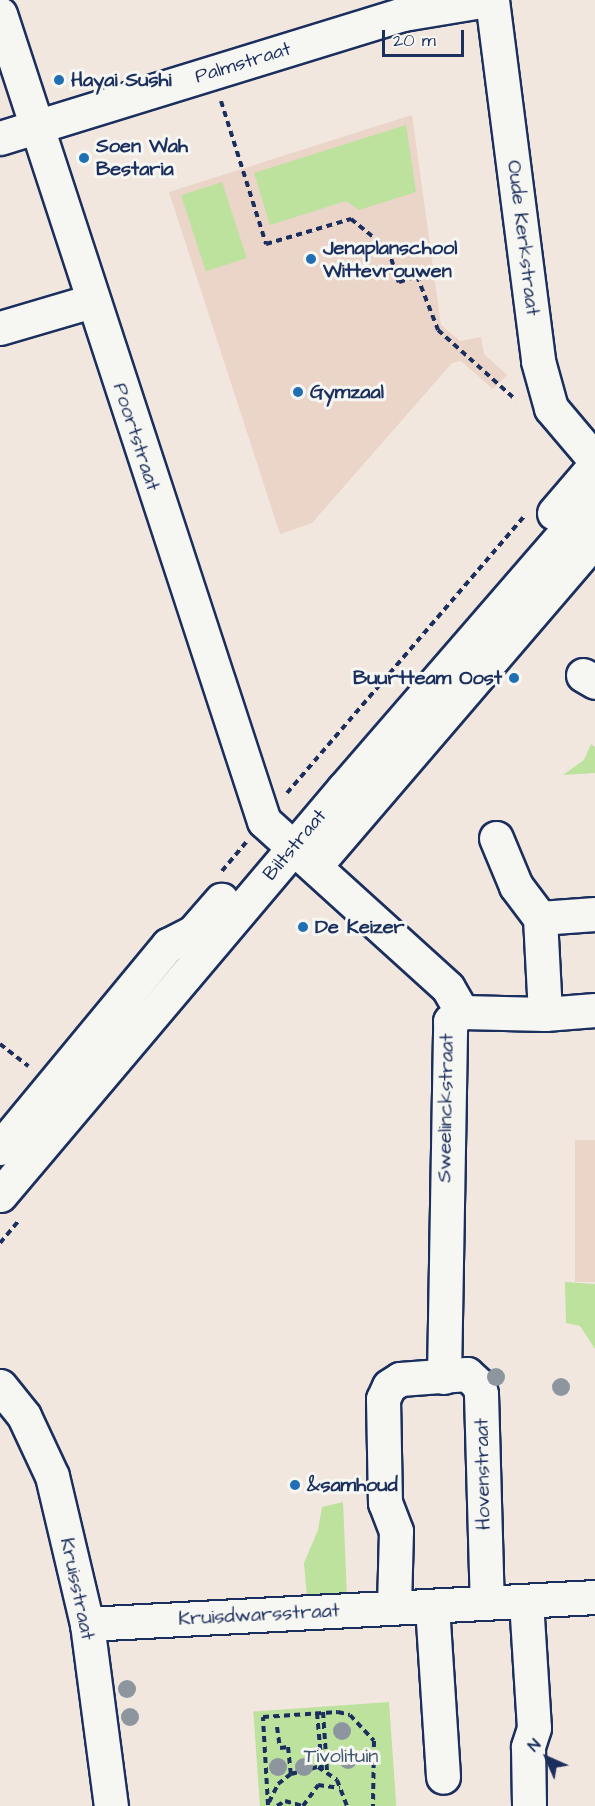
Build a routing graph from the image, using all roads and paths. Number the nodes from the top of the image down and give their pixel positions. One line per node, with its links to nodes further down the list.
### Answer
1 (490, 0): 3 (street, Palmstraat); 8 (street, Oude Kerkstraat)
2 (0, 14): 4 (street, Poortstraat)
3 (212, 72): 4 (street, Palmstraat); 8 (path)
4 (36, 126): 5 (street, Palmstraat); 6 (street, Poortstraat)
5 (0, 138)
6 (92, 301): 7 (street); 15 (street, Poortstraat)
7 (0, 328)
8 (551, 408): 9 (street, Oude Kerkstraat)
9 (595, 460)
10 (595, 465): 15 (street, Biltstraat)
11 (595, 498): 15 (street, Biltstraat)
12 (530, 509): 15 (path)
13 (595, 539): 15 (street, Biltstraat)
14 (495, 838): 17 (street)
15 (288, 842): 19 (street, Sweelinckstraat); 21 (street, Biltstraat); 22 (street, Biltstraat)
16 (595, 914): 17 (street)
17 (540, 918): 20 (street)
18 (595, 1010): 20 (street)
19 (462, 1012): 20 (street); 24 (street, Sweelinckstraat)
20 (545, 1014)
21 (0, 1148)
22 (11, 1206): 23 (path)
23 (0, 1243)
24 (444, 1377): 28 (street, Hovenstraat); 30 (street)
25 (0, 1386): 31 (street, Kruisstraat)
26 (595, 1597): 27 (street, Kruisdwarsstraat)
27 (526, 1601): 28 (street, Kruisdwarsstraat); 44 (street)
28 (488, 1604): 29 (street, Kruisdwarsstraat)
29 (432, 1606): 30 (street, Kruisdwarsstraat); 37 (street)
30 (394, 1607): 31 (street, Kruisdwarsstraat)
31 (87, 1624): 40 (street, Kruisstraat)
32 (323, 1712): 33 (path); 35 (path); 43 (path)
33 (318, 1713): 35 (path); 39 (path)
34 (277, 1726): 36 (path)
35 (324, 1768): 36 (path); 38 (path)
36 (291, 1772): 39 (path)
37 (443, 1777)
38 (340, 1788): 41 (path); 42 (path)
39 (268, 1805): 41 (path)
40 (111, 1806)
41 (277, 1806)
42 (347, 1806)
43 (373, 1806)
44 (529, 1806)

